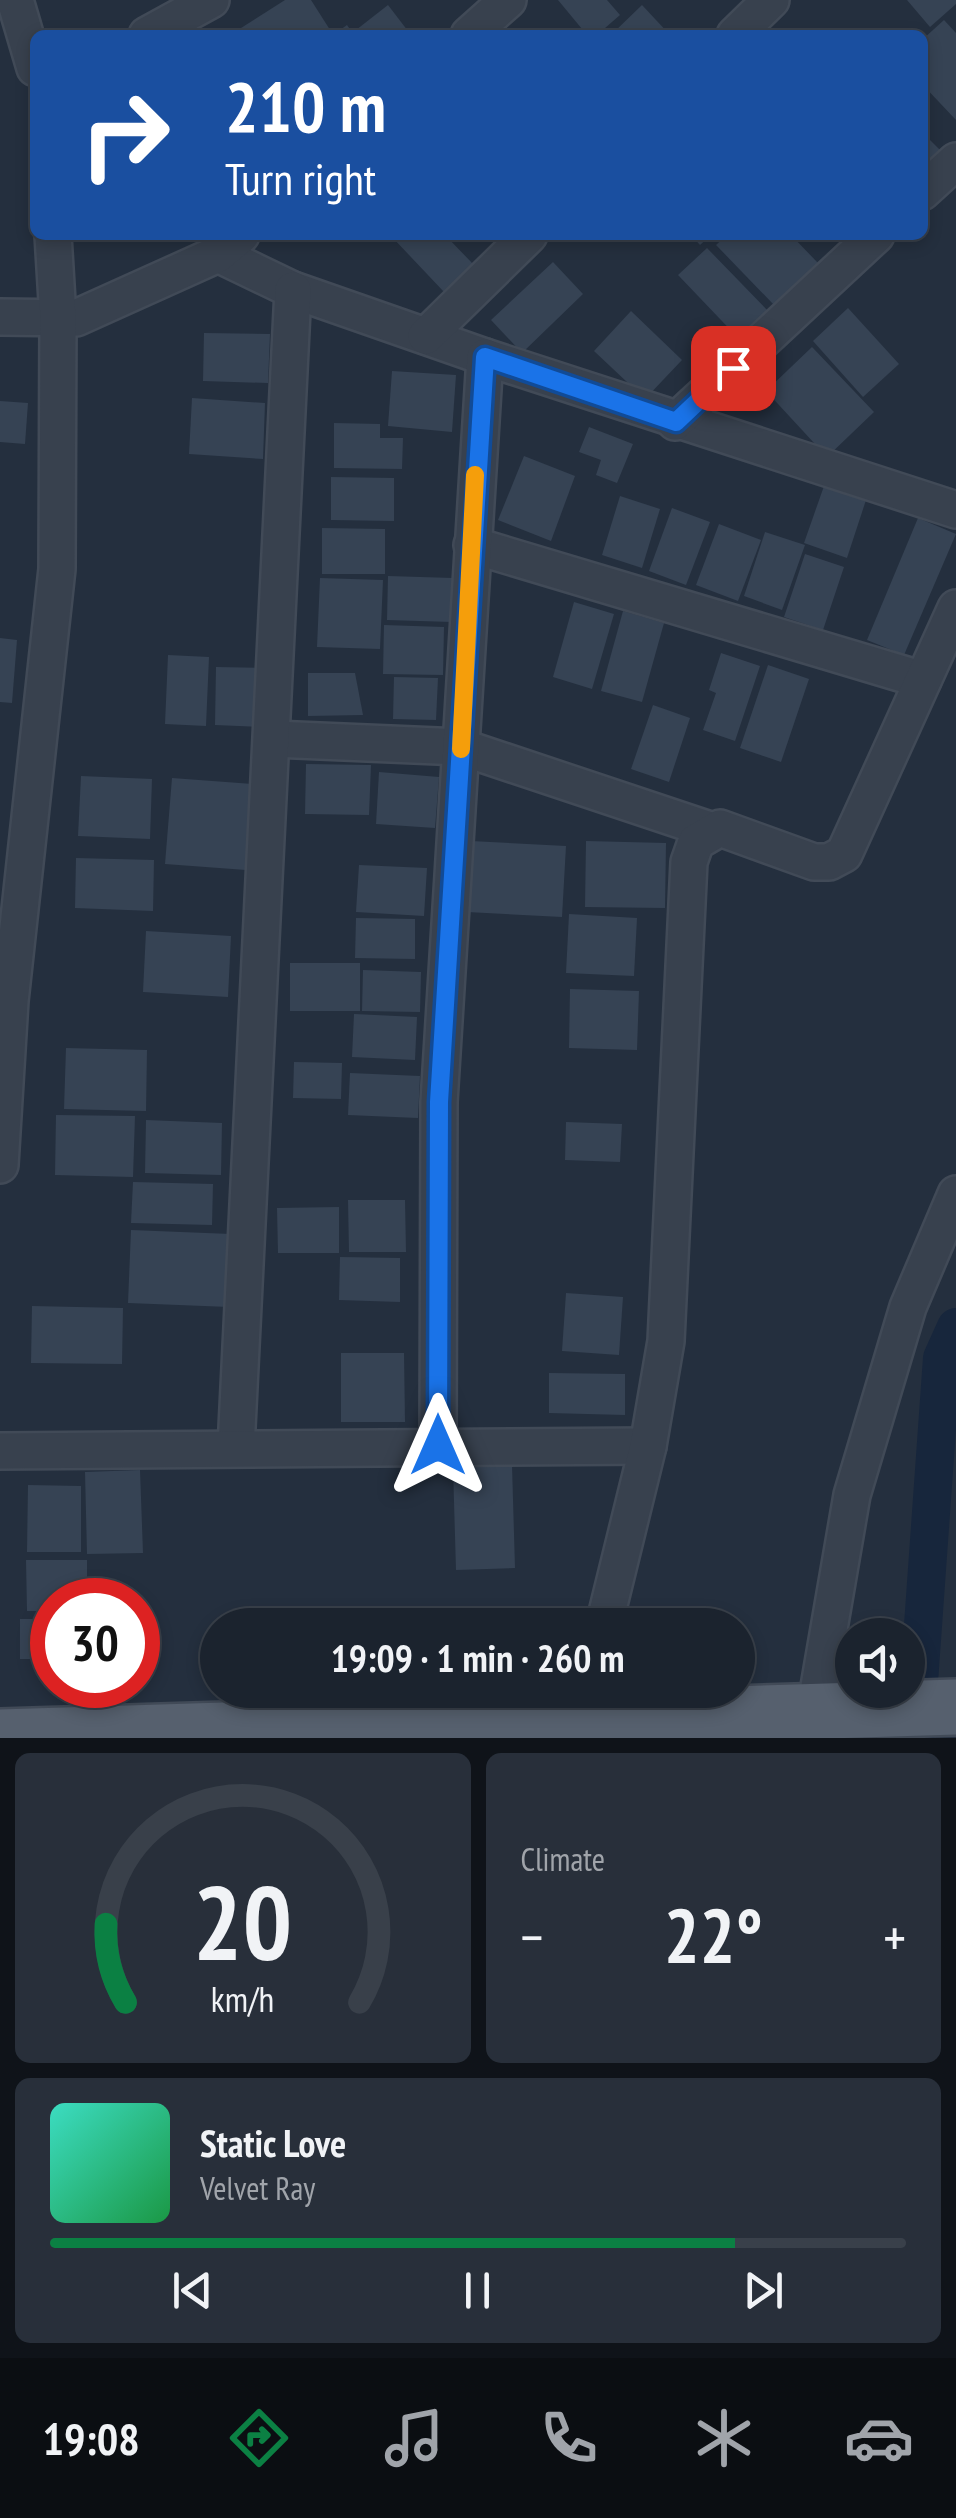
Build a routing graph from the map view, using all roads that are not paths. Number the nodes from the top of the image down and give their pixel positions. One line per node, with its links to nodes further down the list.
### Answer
1 (15, 0): 8 (street)
2 (212, 0): 5 (street)
3 (508, 0): 6 (street)
4 (771, 0): 7 (street)
5 (157, 30)
6 (474, 30)
7 (740, 30)
8 (30, 51)
9 (956, 161): 10 (street)
10 (928, 187)
11 (53, 240): 17 (street)
12 (524, 240): 18 (street)
13 (871, 240): 20 (street)
14 (230, 244): 15 (street); 17 (street)
15 (293, 290): 18 (street); 25 (street)
16 (0, 318): 17 (street)
17 (58, 318): 28 (street)
18 (426, 336): 19 (street)
19 (485, 357): 20 (street); 22 (street)
20 (676, 422): 21 (street)
21 (956, 510)
22 (472, 545): 24 (street); 26 (street)
23 (956, 608): 24 (street)
24 (923, 680): 27 (street)
25 (272, 740): 26 (street); 33 (street)
26 (461, 747): 27 (street); 31 (street)
27 (710, 830): 32 (street)
28 (5, 1001): 29 (street)
29 (0, 1165)
30 (956, 1194): 39 (street)
31 (438, 1445): 32 (street); 33 (street)
32 (648, 1446): 35 (street)
33 (236, 1448): 34 (street)
34 (0, 1450)
35 (608, 1608)
36 (515, 1708): 40 (main road)
37 (752, 1708): 39 (main road)
38 (950, 1708): 39 (main road)
39 (836, 1710)
40 (0, 1738)

